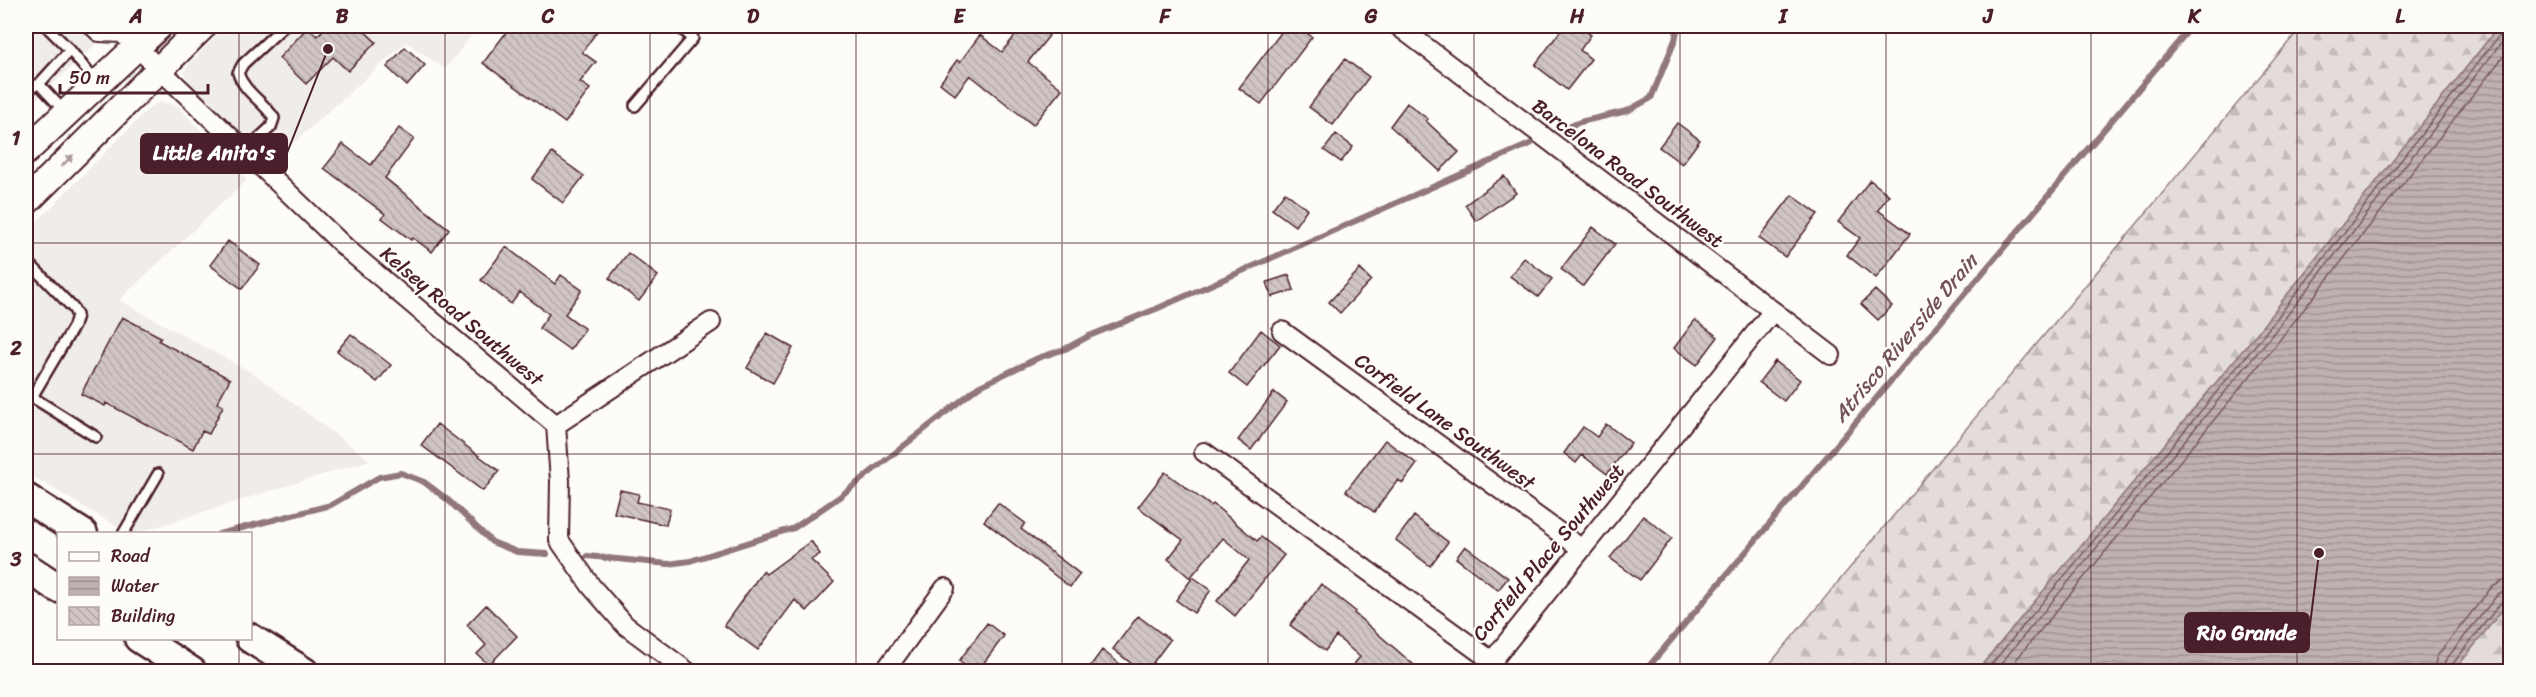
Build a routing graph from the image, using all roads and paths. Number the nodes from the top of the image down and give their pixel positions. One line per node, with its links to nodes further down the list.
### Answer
1 (46, 26): 9 (lane)
2 (93, 26): 8 (street)
3 (159, 26): 8 (main road)
4 (202, 26): 10 (main road)
5 (284, 26): 17 (lane)
6 (677, 26): 14 (lane)
7 (1398, 26): 20 (street, Barcelona Road Southwest)
8 (126, 35): 10 (street, Kelsey Road Southwest); 11 (main road)
9 (70, 50): 11 (lane); 12 (lane)
10 (159, 69): 17 (street, Kelsey Road Southwest); 18 (main road, one-way to 10)
11 (97, 83): 15 (main road)
12 (39, 84): 13 (lane); 15 (lane)
13 (26, 90)
14 (635, 106)
15 (66, 113): 16 (main road)
16 (26, 151)
17 (245, 152): 24 (street, Kelsey Road Southwest)
18 (26, 202)
19 (26, 260): 25 (lane)
20 (1773, 311): 23 (street, Barcelona Road Southwest); 31 (street, Corfield Place Southwest)
21 (711, 322): 24 (street)
22 (1282, 331): 31 (street, Corfield Lane Southwest)
23 (1831, 355)
24 (556, 425): 39 (street)
25 (96, 437)
26 (1204, 452): 31 (street, Corfield Place Southwest)
27 (158, 474): 30 (lane)
28 (26, 498): 29 (main road)
29 (80, 532)
30 (124, 532)
31 (1582, 549)
32 (26, 568): 33 (main road)
33 (57, 587)
34 (945, 588): 40 (street)
35 (252, 639): 38 (main road)
36 (141, 640): 37 (main road)
37 (192, 672)
38 (304, 672)
39 (688, 672)
40 (884, 672)

